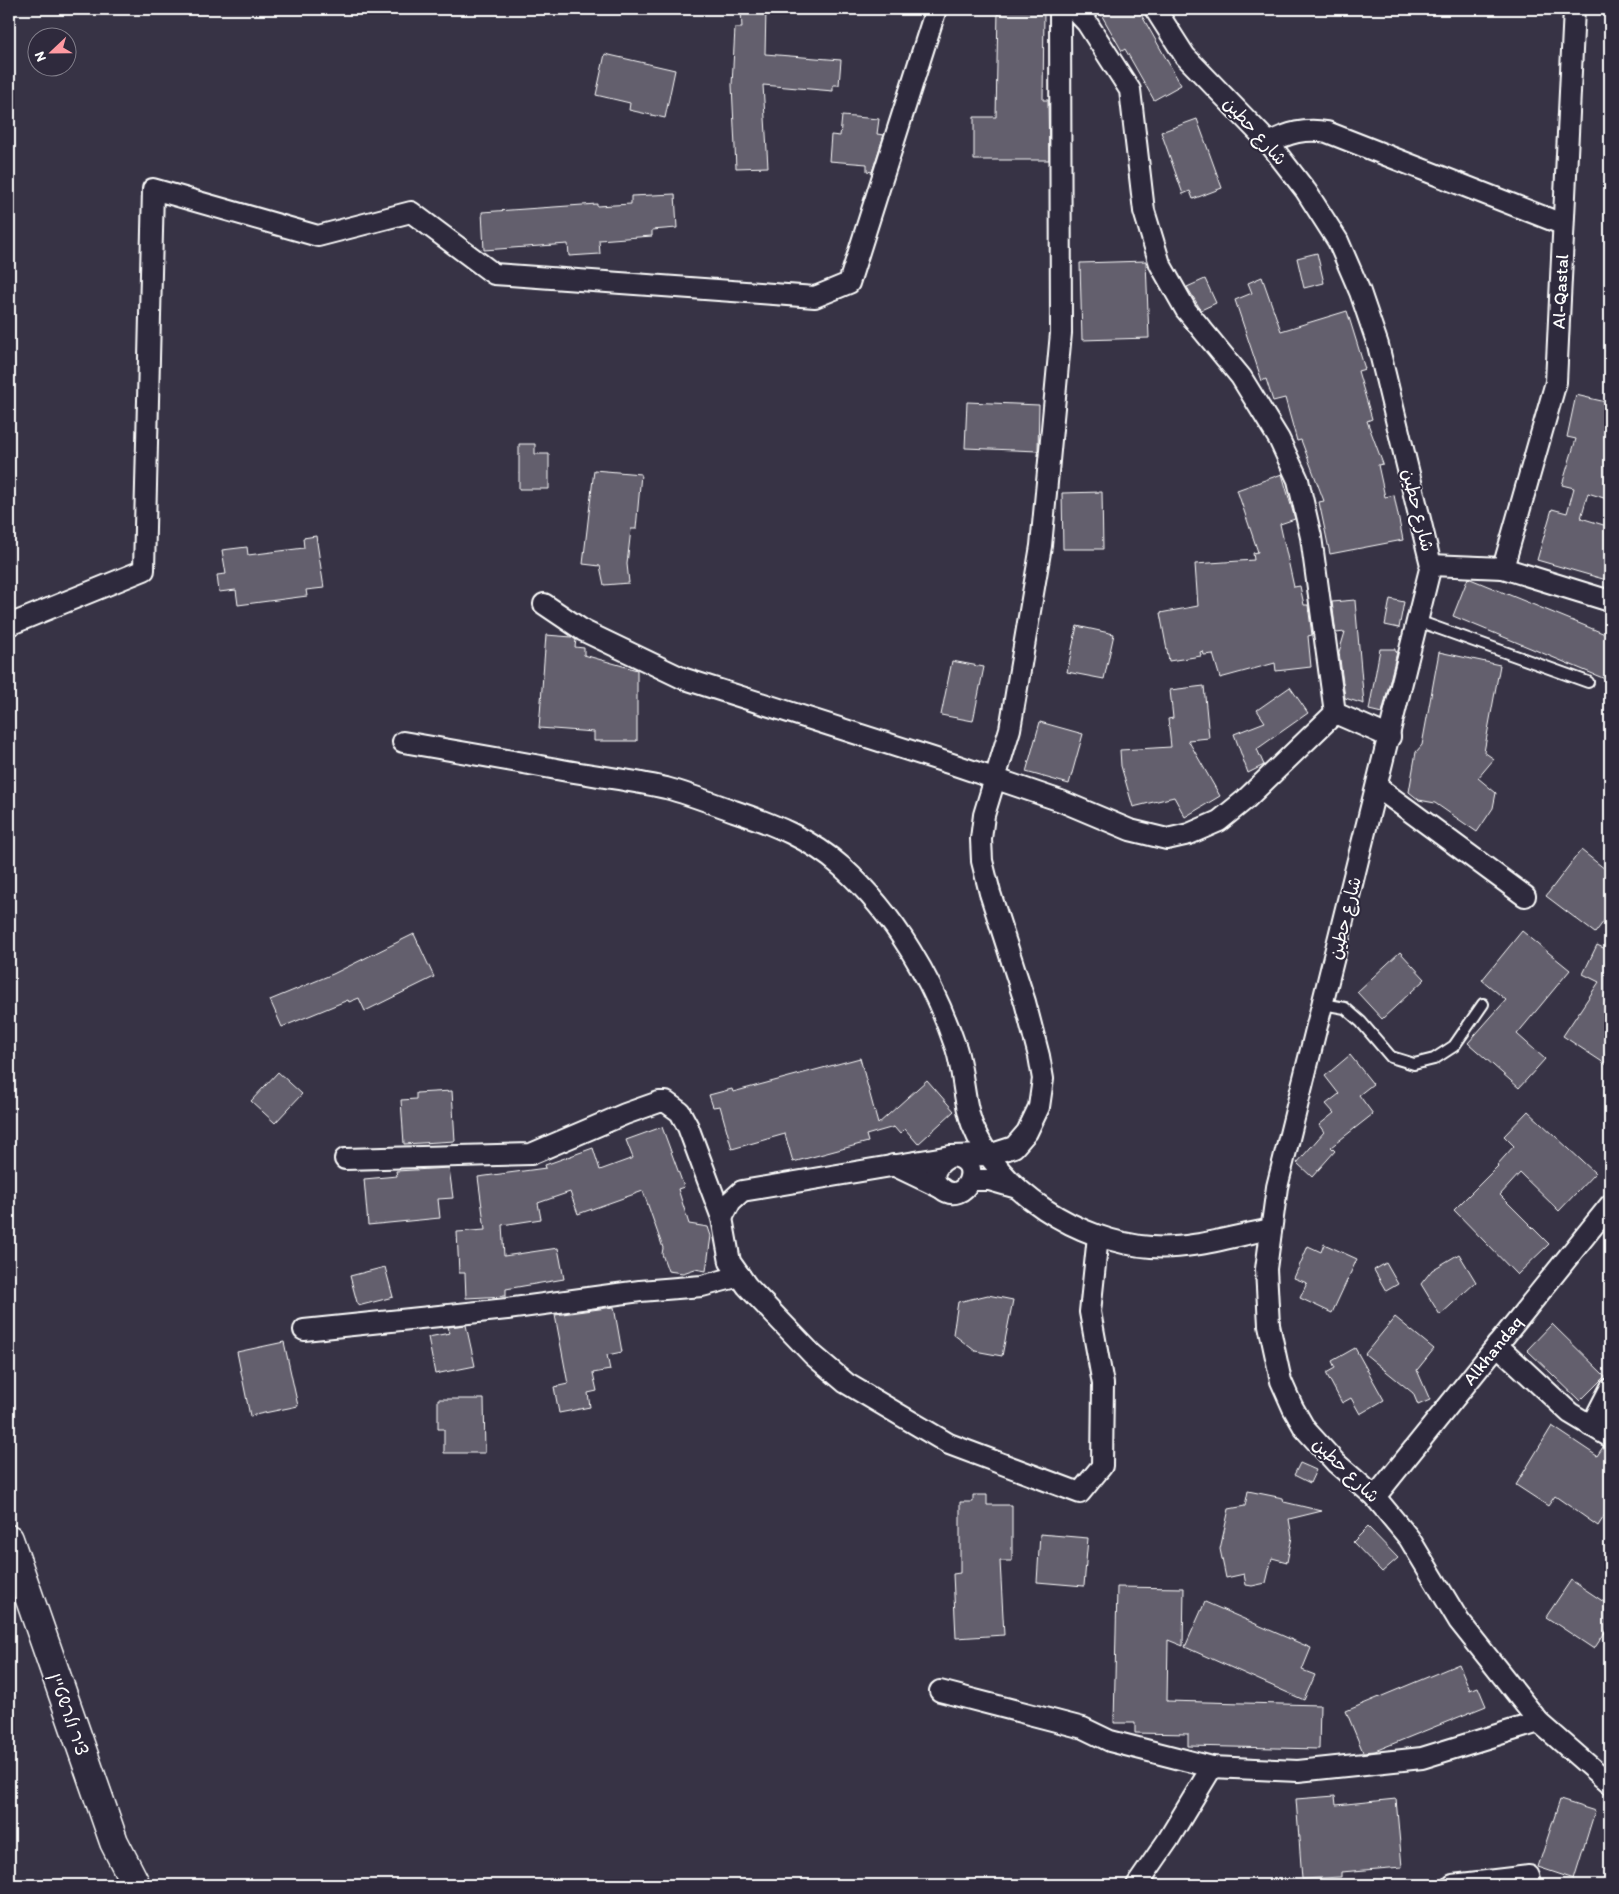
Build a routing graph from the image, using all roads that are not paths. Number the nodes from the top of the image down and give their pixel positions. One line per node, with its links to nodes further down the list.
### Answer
1 (936, 9): 13 (street)
2 (1060, 9): 18 (street)
3 (1074, 9): 15 (street)
4 (1155, 9): 6 (street, شارع حطين)
5 (1574, 9): 7 (street, Al-Qastal)
6 (1269, 144): 7 (street); 8 (street, شارع حطين)
7 (1562, 224): 9 (street, Al-Qastal)
8 (1431, 565): 9 (street); 12 (street, شارع حطين)
9 (1503, 568): 10 (street)
10 (1610, 601)
11 (544, 604): 18 (street)
12 (1418, 621): 14 (lane); 16 (street, شارع حطين)
13 (9, 625)
14 (1588, 682)
15 (1335, 713): 16 (street); 18 (street)
16 (1390, 737): 19 (street, شارع حطين)
17 (403, 742): 23 (street)
18 (996, 779): 24 (street)
19 (1377, 787): 20 (street); 21 (street, شارع حطين)
20 (1525, 896)
21 (1323, 1004): 22 (lane); 35 (street, شارع حطين)
22 (1483, 1004)
23 (972, 1123): 24 (street); 25 (street)
24 (989, 1155): 25 (street); 29 (street); 31 (street)
25 (951, 1156): 27 (street); 29 (street); 30 (street)
26 (345, 1159): 28 (street)
27 (893, 1165): 30 (street); 32 (street)
28 (703, 1168): 32 (street); 34 (street)
29 (970, 1180): 30 (street); 31 (street)
30 (941, 1188)
31 (1019, 1189): 36 (street)
32 (742, 1191): 34 (street)
33 (1610, 1205): 39 (street, Alkhandaq)
34 (722, 1218): 37 (street)
35 (1272, 1229): 36 (street); 43 (street, شارع حطين)
36 (1098, 1236): 37 (street)
37 (740, 1276): 38 (street)
38 (304, 1330)
39 (1497, 1345): 41 (street); 43 (street, Alkhandaq)
40 (1610, 1389): 41 (street)
41 (1591, 1426): 42 (street)
42 (1610, 1437)
43 (1375, 1497): 46 (street, شارع حطين)
44 (9, 1539): 49 (main road, ציר ולרשטיין)
45 (940, 1691): 47 (street)
46 (1539, 1722): 47 (street); 48 (street, شارع حطين)
47 (1212, 1767): 50 (street)
48 (1610, 1784)
49 (136, 1885)
50 (1137, 1885)
51 (1453, 1885): 52 (street)
52 (1531, 1885)

